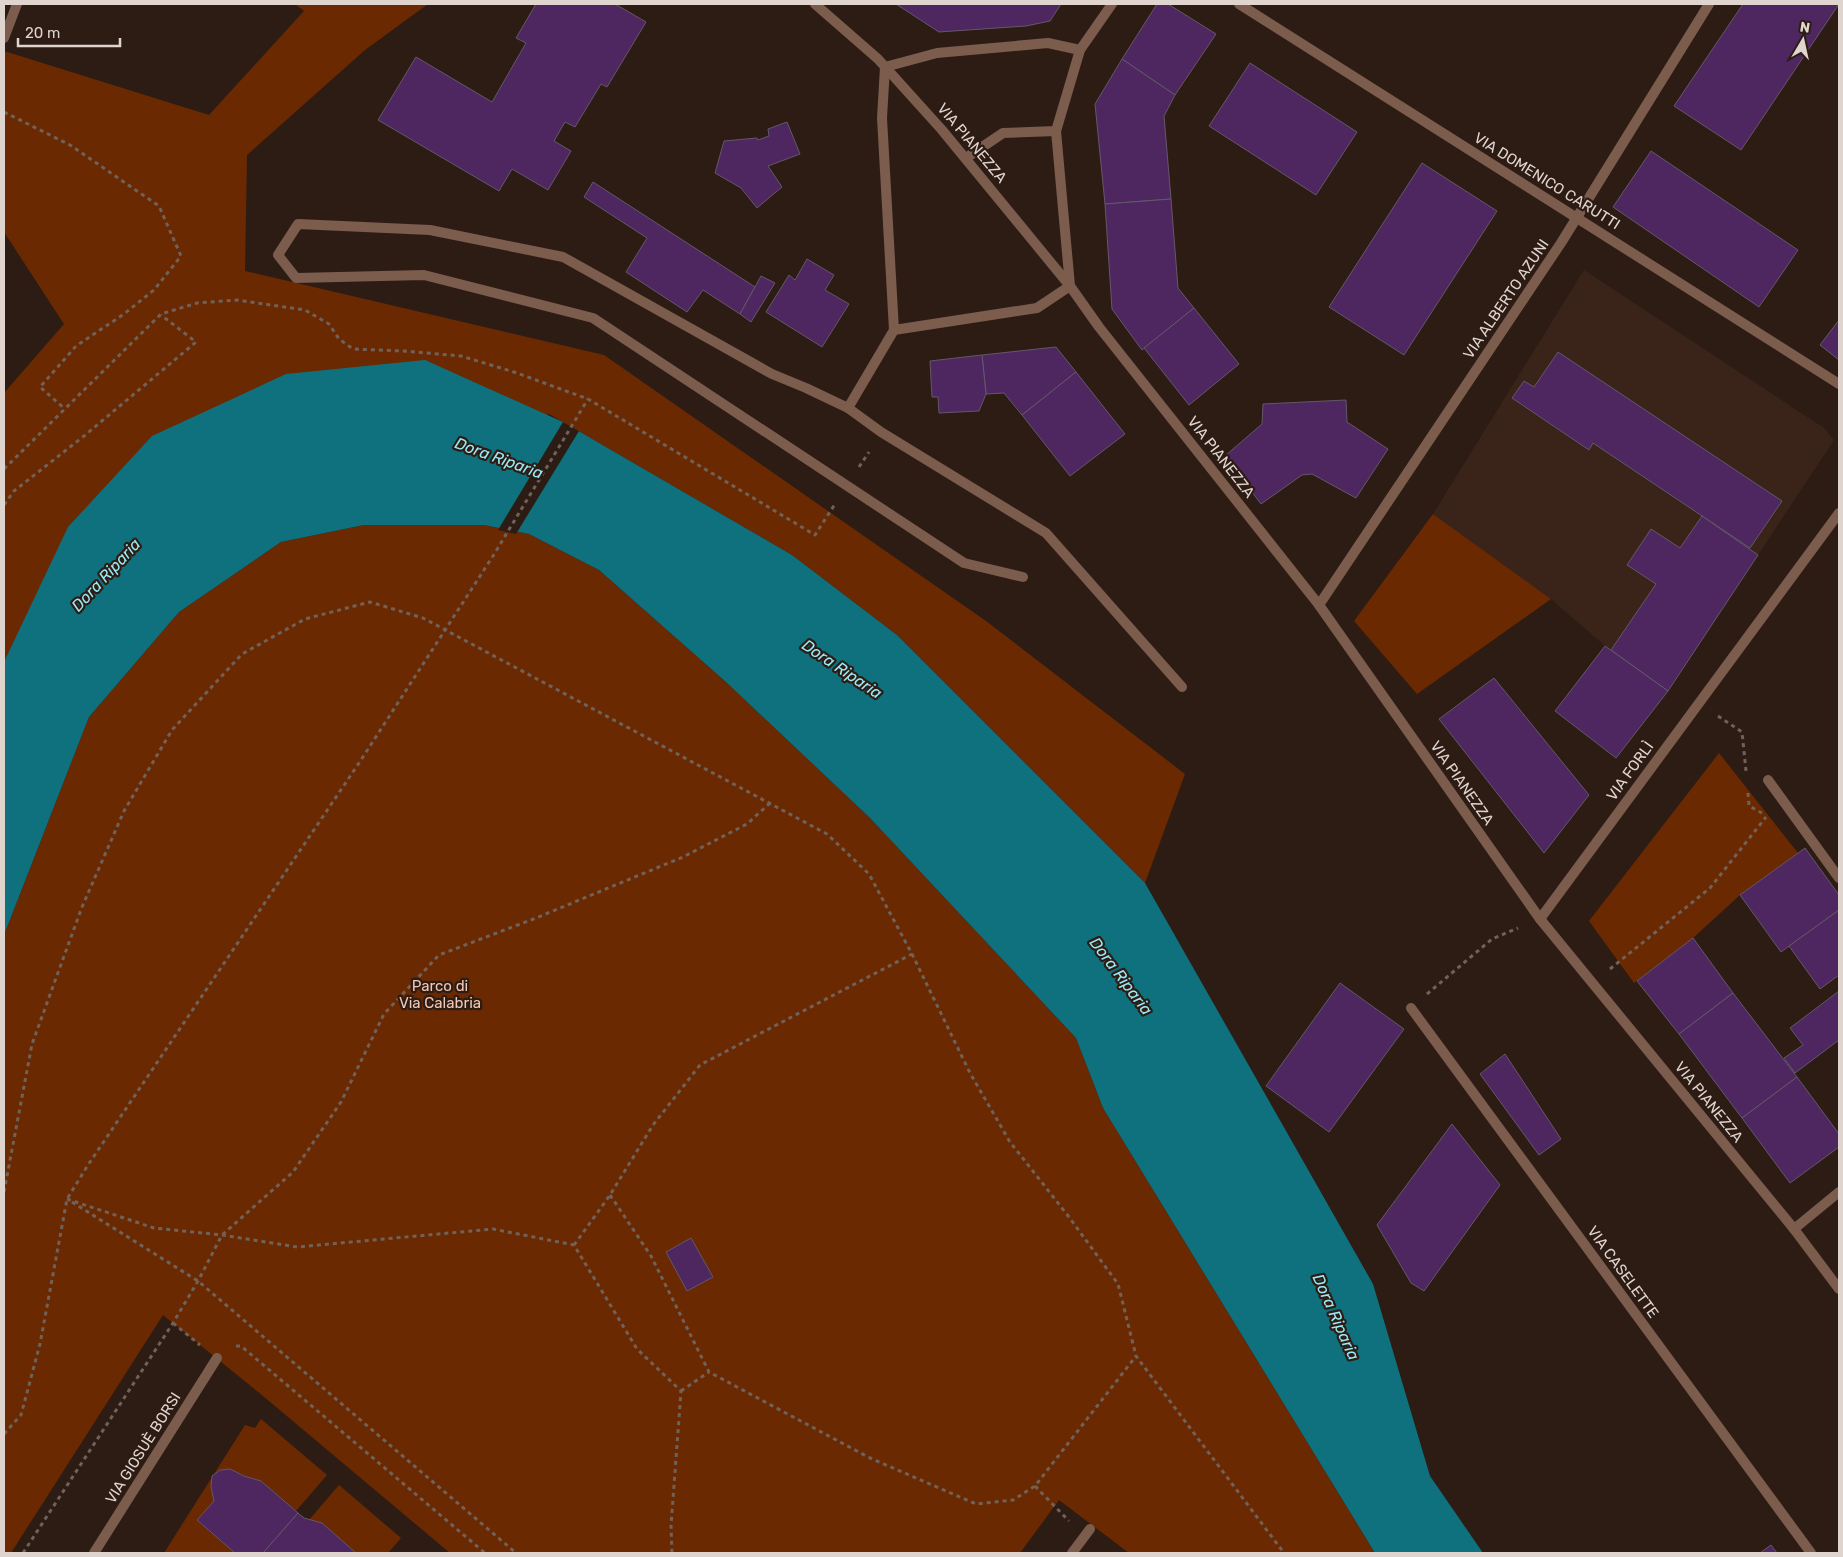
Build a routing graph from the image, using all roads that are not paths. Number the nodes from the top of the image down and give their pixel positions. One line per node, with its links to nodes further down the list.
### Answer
1 (17, 4): 6 (street)
2 (816, 4): 8 (street, VIA PIANEZZA)
3 (1112, 4): 7 (street)
4 (1239, 4): 11 (street, VIA DOMENICO CARUTTI)
5 (1709, 4): 11 (street, VIA ALBERTO AZUNI)
6 (4, 38)
7 (1080, 50): 8 (street); 9 (street)
8 (885, 67): 10 (street, VIA PIANEZZA); 13 (street)
9 (1056, 131): 10 (street); 12 (street)
10 (966, 158): 12 (street, VIA PIANEZZA)
11 (1578, 218): 14 (street, VIA DOMENICO CARUTTI); 18 (street, VIA ALBERTO AZUNI)
12 (1070, 286): 13 (street); 18 (street, VIA PIANEZZA)
13 (894, 330): 15 (street)
14 (1839, 384)
15 (848, 408): 17 (street); 19 (street)
16 (1839, 513): 22 (street, VIA FORLÌ)
17 (1023, 578)
18 (1319, 605): 22 (street, VIA PIANEZZA)
19 (1182, 687)
20 (1768, 780): 21 (street)
21 (1839, 878)
22 (1540, 919): 25 (street, VIA PIANEZZA)
23 (1411, 1008): 31 (street, VIA CASELETTE)
24 (1839, 1192): 25 (street)
25 (1794, 1230): 26 (street, VIA PIANEZZA)
26 (1839, 1289)
27 (217, 1358): 29 (street, VIA GIOSUÈ BORSI)
28 (1087, 1533): 30 (street)
29 (94, 1553)
30 (1072, 1553)
31 (1811, 1553)

